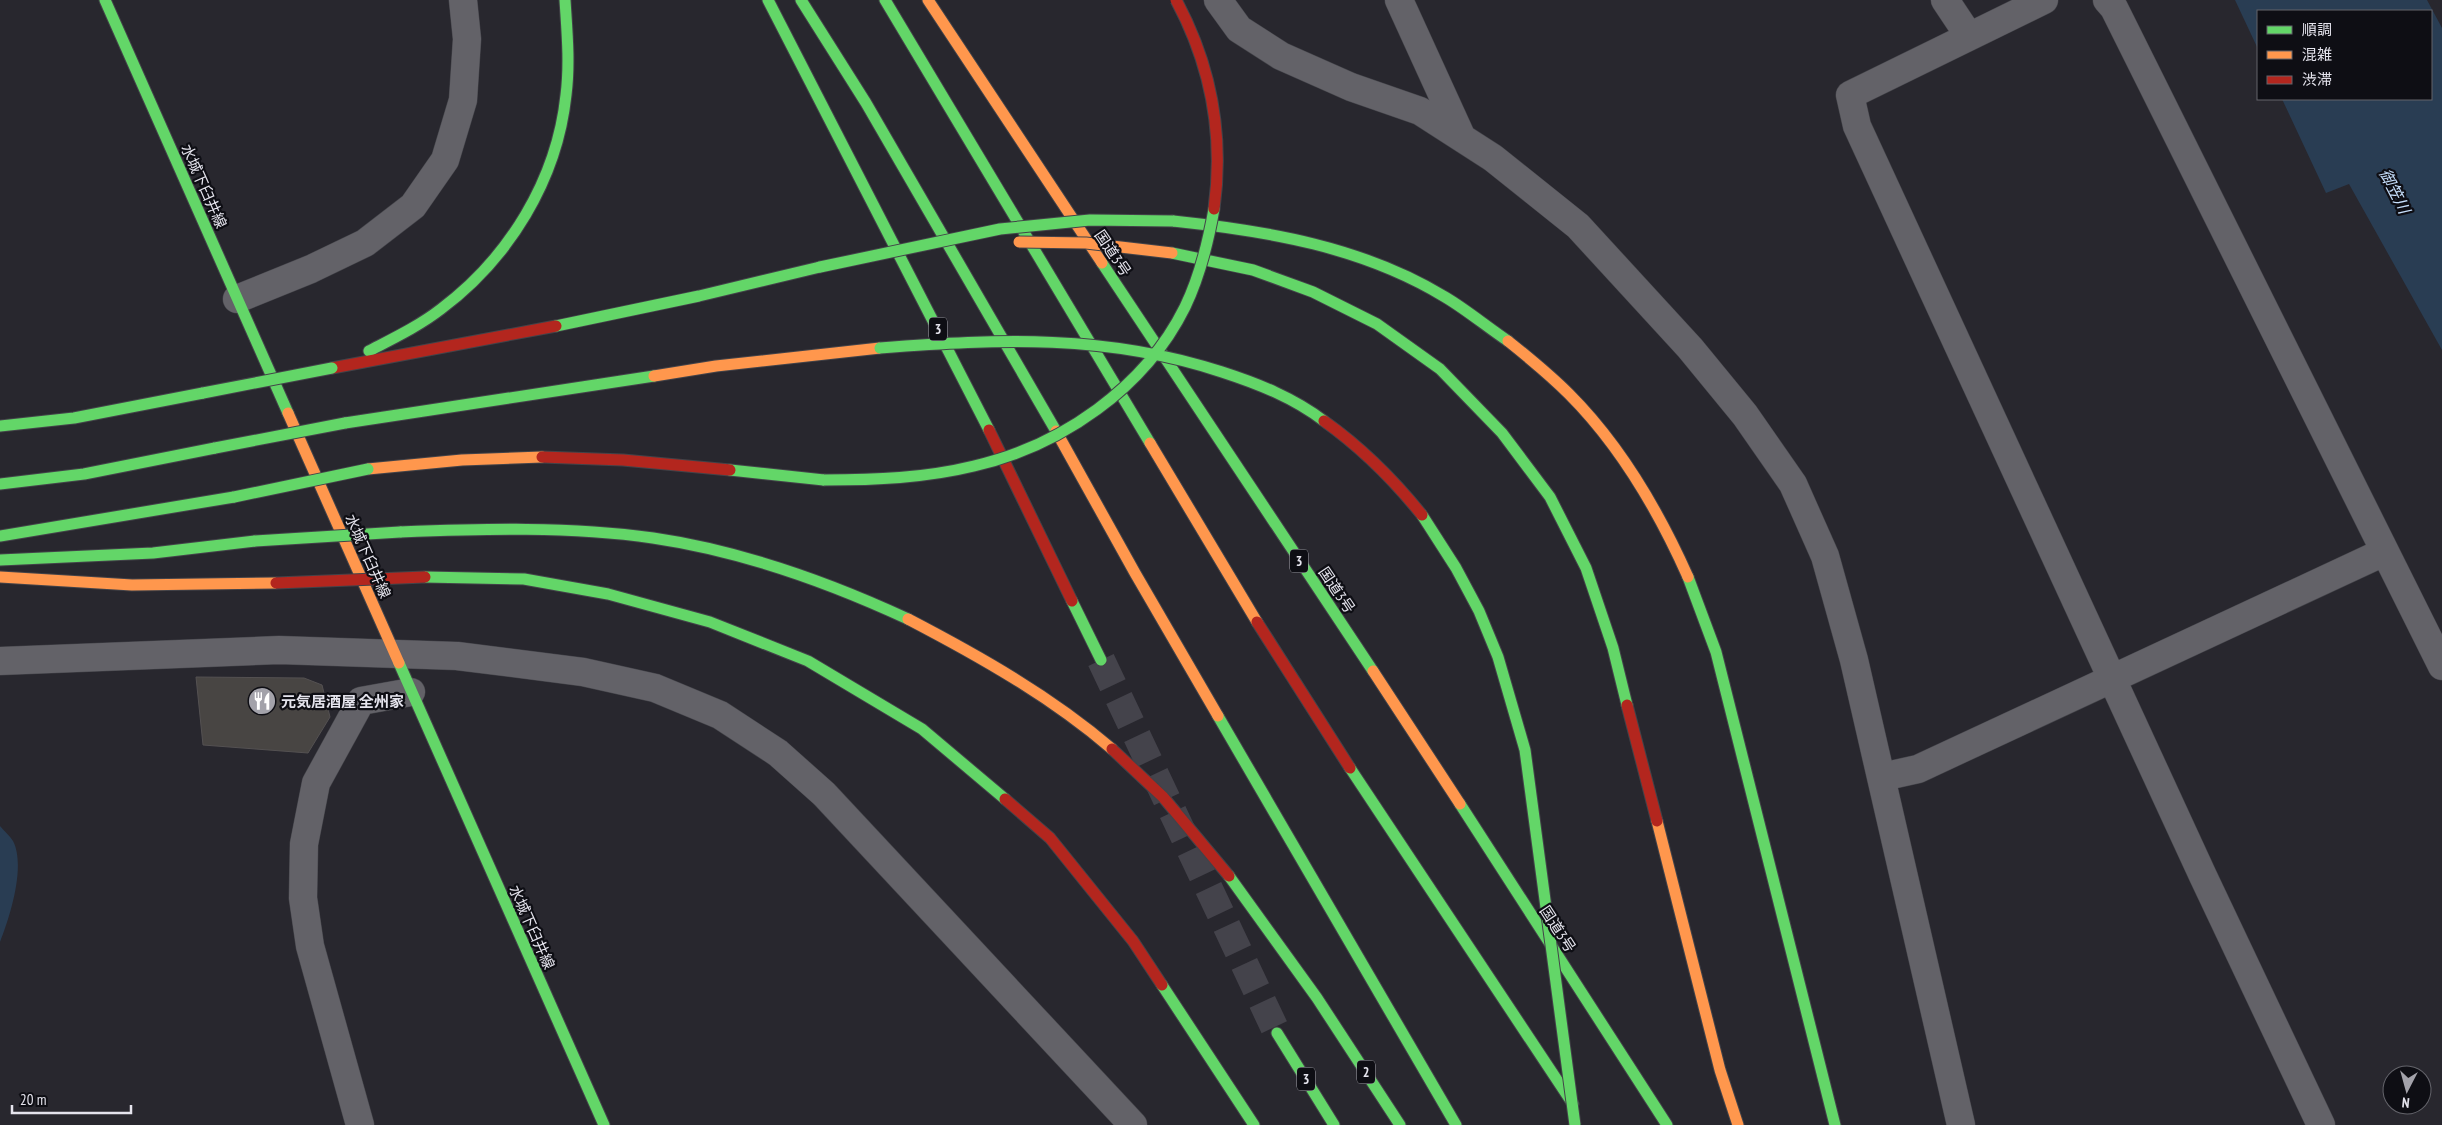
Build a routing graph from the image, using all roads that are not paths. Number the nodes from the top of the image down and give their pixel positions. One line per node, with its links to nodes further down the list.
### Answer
1 (105, 0): 17 (main road, 水城下臼井線)
2 (463, 0): 17 (street)
3 (564, 0): 18 (main road)
4 (768, 0): 26 (main road, 3)
5 (801, 0): 39 (main road)
6 (885, 0): 41 (main road)
7 (928, 0): 42 (main road, 国道3号 / 3)
8 (1176, 0): 21 (main road, bridge)
9 (1218, 0): 15 (street)
10 (1399, 0): 15 (street)
11 (1946, 0): 14 (street)
12 (2044, 0): 14 (street)
13 (2107, 0): 22 (street)
14 (1969, 36): 29 (street)
15 (1462, 138): 31 (street)
16 (918, 247): 18 (main road, bridge); 43 (main road, bridge); 44 (main road, bridge)
17 (237, 299): 25 (main road, 水城下臼井線)
18 (332, 368): 19 (main road, bridge)
19 (0, 426)
20 (0, 484): 40 (main road, bridge)
21 (0, 536)
22 (2384, 552): 28 (street); 29 (street)
23 (0, 560): 38 (main road, 2, bridge)
24 (0, 577): 36 (main road, bridge)
25 (395, 652): 27 (street); 30 (main road, 水城下臼井線); 33 (street)
26 (1102, 660)
27 (0, 661)
28 (2442, 666)
29 (2113, 679): 31 (street); 46 (street)
30 (411, 692): 34 (street); 35 (main road, 水城下臼井線)
31 (1882, 777): 45 (street)
32 (1277, 1033): 37 (main road, 3)
33 (1127, 1124)
34 (360, 1125)
35 (604, 1125)
36 (1254, 1125)
37 (1334, 1125)
38 (1400, 1125)
39 (1456, 1125)
40 (1575, 1125)
41 (1588, 1125)
42 (1667, 1125)
43 (1738, 1125)
44 (1835, 1125)
45 (1961, 1125)
46 (2321, 1125)

